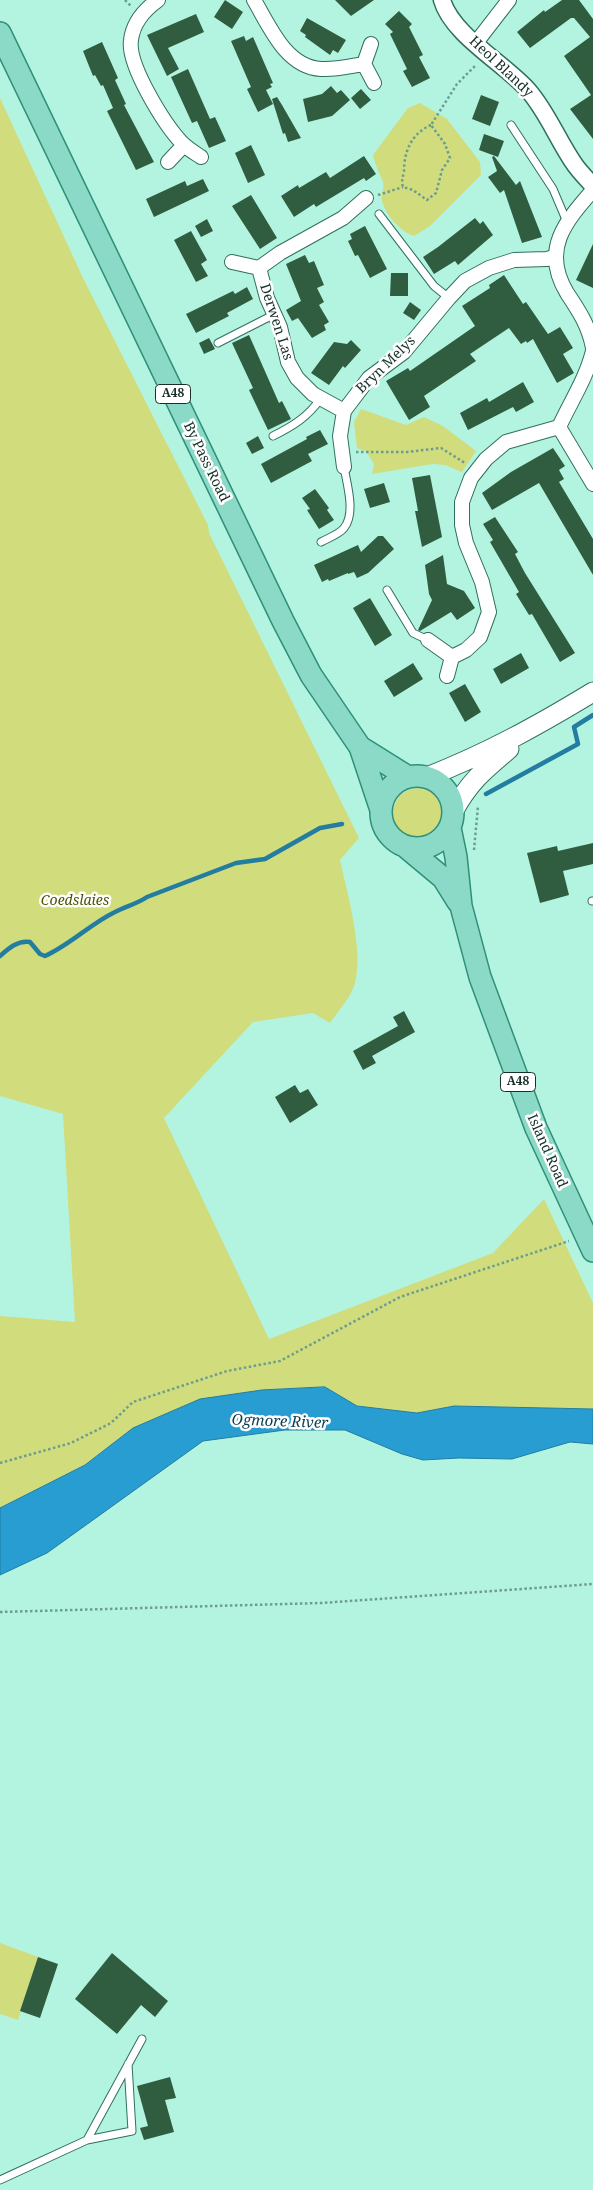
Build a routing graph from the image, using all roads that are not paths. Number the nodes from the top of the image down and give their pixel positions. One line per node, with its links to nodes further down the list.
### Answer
1 (158, 0): 11 (street)
2 (254, 0): 8 (street)
3 (442, 0): 7 (street, Heol Blandy)
4 (509, 0): 7 (street)
5 (0, 33): 40 (main road, By Pass Road / A48)
6 (371, 44): 8 (street)
7 (481, 48): 14 (street, Heol Blandy)
8 (364, 64): 9 (street)
9 (374, 83)
10 (511, 124): 18 (lane)
11 (184, 145): 12 (street); 13 (street)
12 (201, 157)
13 (168, 162)
14 (593, 186)
15 (593, 190): 18 (street)
16 (366, 198): 21 (street, Derwen Las)
17 (379, 214): 22 (lane)
18 (567, 222): 19 (street)
19 (554, 257): 22 (street, Bryn Melys); 24 (street)
20 (232, 262): 21 (street, Derwen Las)
21 (259, 268): 23 (street, Derwen Las)
22 (448, 298): 28 (street, Bryn Melys)
23 (275, 314): 25 (lane); 27 (street, Derwen Las)
24 (592, 331): 26 (street)
25 (218, 343)
26 (593, 350): 29 (street)
27 (321, 398): 28 (street, Derwen Las); 30 (lane)
28 (344, 411): 31 (street, Bryn Melys)
29 (559, 426): 32 (street); 36 (street)
30 (272, 436)
31 (344, 467): 33 (lane, Bryn Melys)
32 (593, 484)
33 (321, 542)
34 (387, 590): 35 (lane)
35 (428, 640): 36 (street)
36 (452, 657): 37 (street)
37 (447, 676)
38 (593, 692): 39 (main road)
39 (533, 729): 41 (main road); 43 (main road)
40 (360, 747): 41 (main road, By Pass Road / A48); 42 (main road, By Pass Road / A48)
41 (418, 777): 42 (main road); 43 (main road)
42 (380, 807): 44 (main road)
43 (451, 820): 44 (main road); 45 (main road, Island Road / A48)
44 (407, 848): 45 (main road, Island Road / A48)
45 (461, 906): 46 (main road, Island Road / A48)
46 (589, 1243)
47 (142, 2039): 48 (lane)
48 (128, 2064): 49 (lane); 49 (lane)
49 (87, 2140): 50 (lane)
50 (0, 2180)

